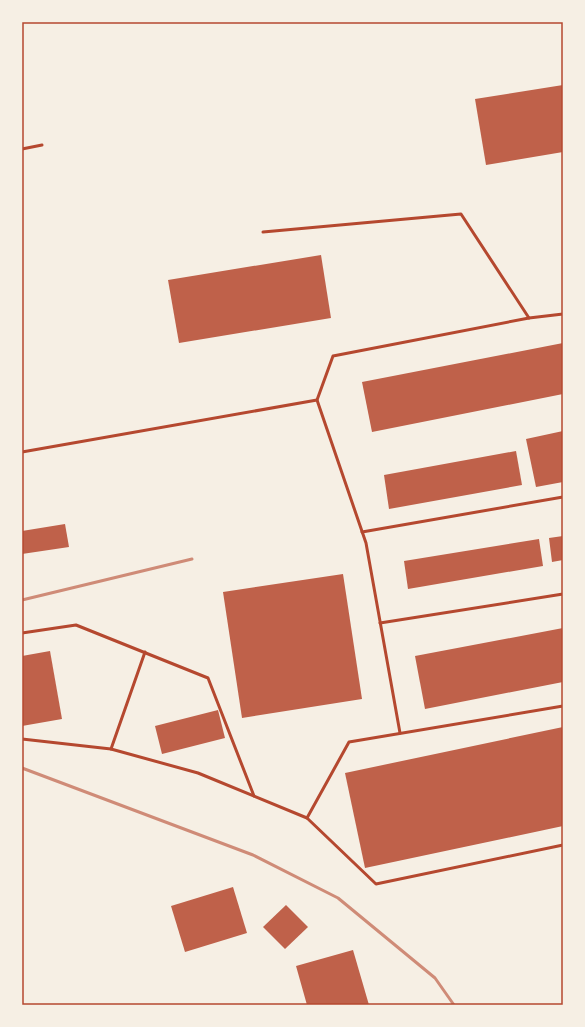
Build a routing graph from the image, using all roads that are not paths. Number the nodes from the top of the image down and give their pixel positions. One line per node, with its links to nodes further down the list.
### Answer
1 (42, 145): 2 (lane)
2 (22, 149)
3 (263, 232): 5 (lane)
4 (563, 314): 5 (lane)
5 (529, 318): 6 (lane)
6 (317, 400): 7 (lane); 9 (lane)
7 (22, 452)
8 (563, 497): 9 (lane)
9 (362, 532): 11 (lane)
10 (563, 594): 11 (lane)
11 (380, 623): 15 (lane)
12 (22, 633): 13 (lane)
13 (145, 652): 17 (lane); 18 (lane)
14 (563, 706): 15 (lane)
15 (400, 733): 19 (lane)
16 (22, 739): 17 (lane)
17 (111, 749): 18 (lane)
18 (254, 796): 19 (lane)
19 (307, 818): 20 (lane)
20 (563, 846)

